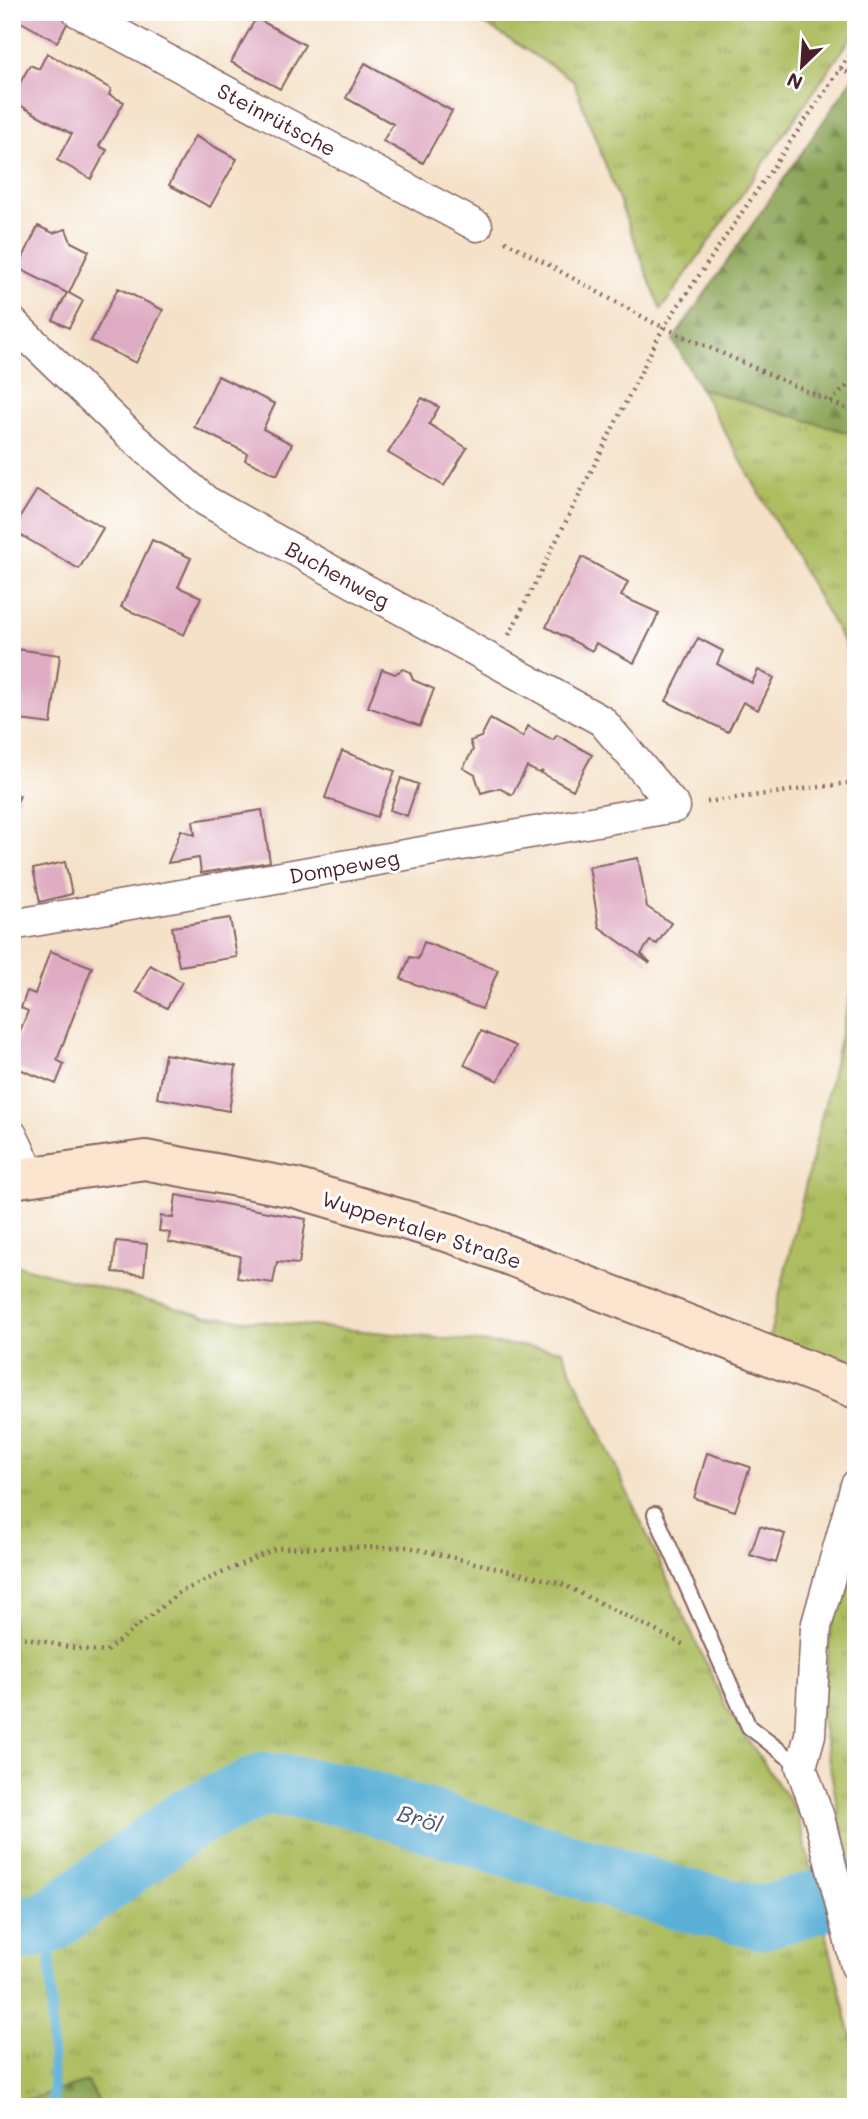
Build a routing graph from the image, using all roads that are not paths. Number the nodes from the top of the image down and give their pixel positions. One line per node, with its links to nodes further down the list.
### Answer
1 (78, 12): 2 (street, Steinrütsche)
2 (477, 226)
3 (12, 322): 4 (street, Buchenweg)
4 (675, 807): 5 (street, Dompeweg)
5 (12, 925)
6 (12, 1135): 7 (street)
7 (22, 1177): 8 (main road, Wuppertaler Straße)
8 (856, 1390)
9 (856, 1485): 11 (street)
10 (655, 1514): 11 (lane)
11 (801, 1767): 12 (street)
12 (856, 1966)

